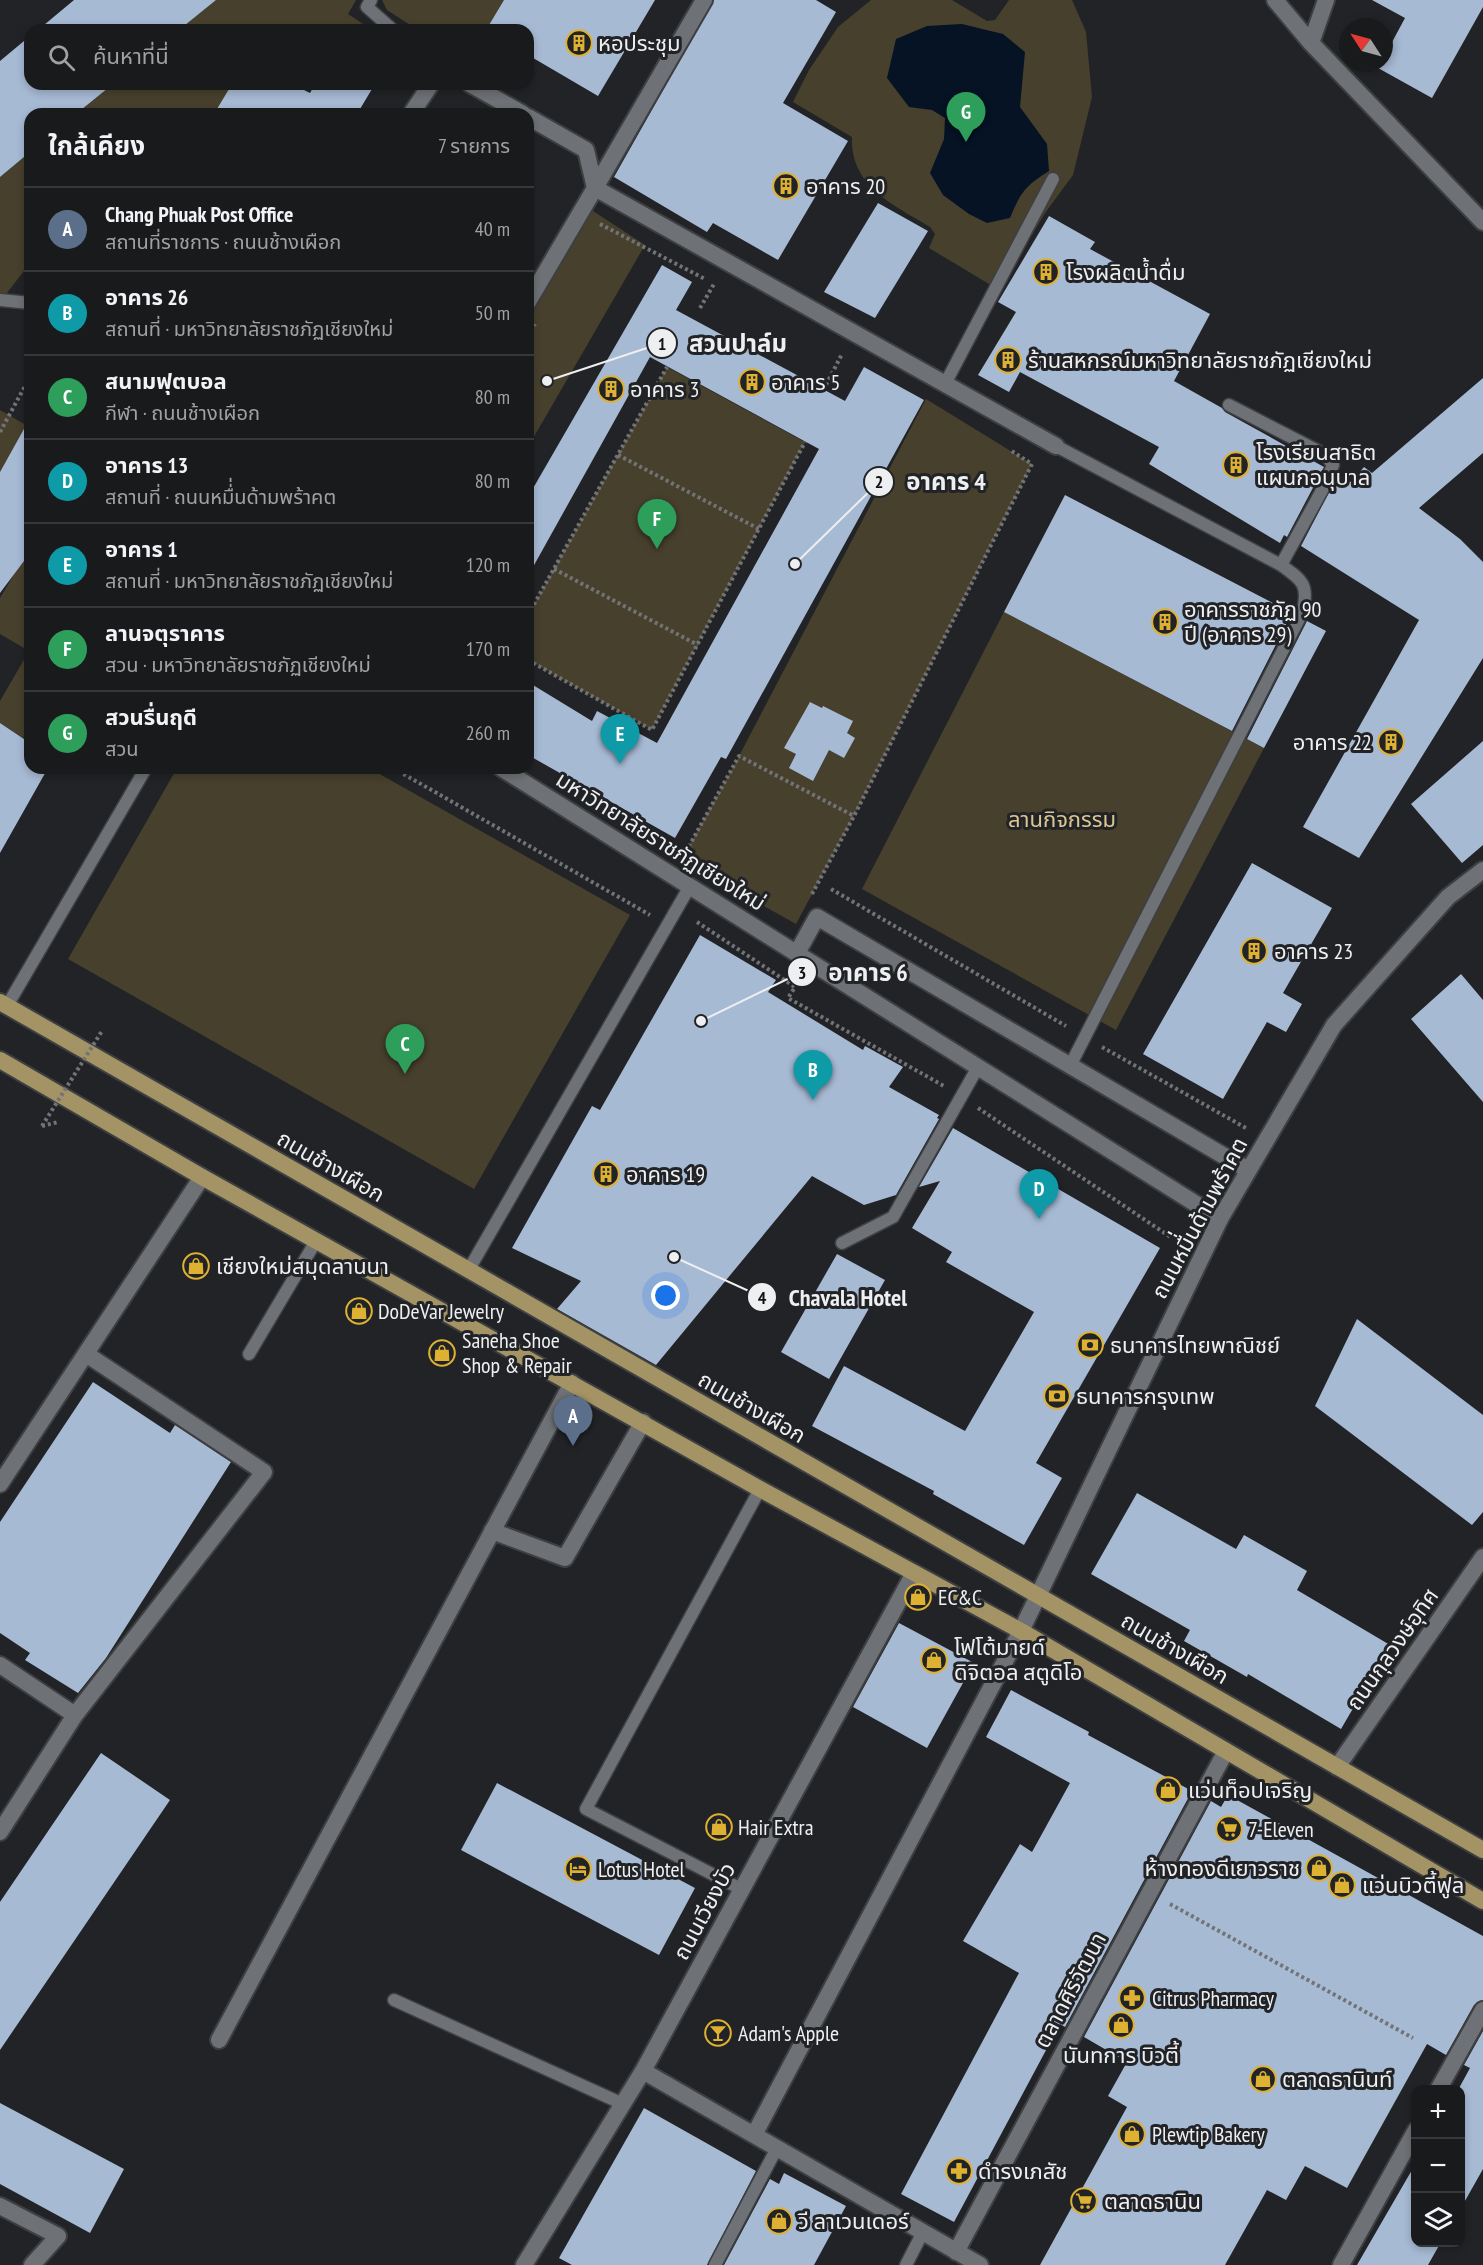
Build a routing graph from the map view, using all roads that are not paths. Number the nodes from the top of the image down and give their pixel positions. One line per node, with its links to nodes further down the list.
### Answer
1 (371, 0): 5 (lane)
2 (704, 0): 13 (street)
3 (1275, 0): 6 (street)
4 (1326, 0): 6 (street)
5 (386, 24)
6 (1311, 43): 14 (street)
7 (427, 90): 9 (street)
8 (481, 90): 10 (street)
9 (415, 108)
10 (512, 108)
11 (534, 120): 13 (street)
12 (1053, 178): 18 (lane)
13 (595, 188): 15 (street); 18 (street)
14 (1483, 222)
15 (534, 292)
16 (0, 300): 17 (lane)
17 (24, 302)
18 (945, 384): 20 (street)
19 (1229, 405): 21 (lane)
20 (1056, 446): 21 (lane)
21 (1281, 565): 29 (lane)
22 (142, 774): 27 (lane)
23 (511, 774): 25 (street, มหาวิทยาลัยราชภัฏเชียงใหม่)
24 (1483, 870): 31 (street, ถนนหมื่่นด้ามพร้าคต)
25 (690, 886): 26 (street, มหาวิทยาลัยราชภัฏเชียงใหม่); 36 (lane)
26 (797, 953): 29 (street); 30 (street, มหาวิทยาลัยราชภัฏเชียงใหม่)
27 (3, 1004): 36 (main road, ถนนช้างเผือก)
28 (0, 1060): 32 (main road)
29 (1071, 1064): 31 (street)
30 (978, 1067): 33 (street, มหาวิทยาลัยราชภัฏเชียงใหม่); 35 (lane)
31 (1248, 1170): 33 (street, ถนนหมื่่นด้ามพร้าคต)
32 (202, 1177): 34 (main road); 37 (street)
33 (1220, 1219): 46 (street, ถนนหมื่่นด้ามพร้าคต)
34 (316, 1241): 38 (lane); 39 (main road)
35 (842, 1243)
36 (468, 1271): 46 (main road, ถนนช้างเผือก)
37 (86, 1354): 41 (street); 49 (street)
38 (249, 1354)
39 (572, 1383): 40 (main road); 43 (street)
40 (644, 1422): 42 (main road); 43 (street)
41 (0, 1484)
42 (760, 1489): 45 (main road); 54 (lane)
43 (492, 1531): 58 (street)
44 (1483, 1557): 51 (street, ถนนกุลวงษ์อุทิศ)
45 (914, 1573): 47 (main road); 54 (street, ถนนเวียงบัว)
46 (1038, 1596): 47 (street, ถนนหมื่่นด้ามพร้าคต); 51 (main road, ถนนช้างเผือก)
47 (1021, 1631): 50 (main road); 62 (street, ถนนหมื่่นด้ามพร้าคต)
48 (0, 1665): 49 (street)
49 (75, 1715): 52 (street)
50 (1226, 1751): 55 (main road); 67 (street, ตลาดศิริวัฒนา)
51 (1337, 1767): 53 (main road, ถนนช้างเผือก)
52 (0, 1832)
53 (1483, 1850)
54 (741, 1889): 59 (street, ถนนเวียงบัว)
55 (1483, 1901)
56 (394, 2000): 61 (lane)
57 (1483, 2010): 60 (street)
58 (219, 2040)
59 (643, 2071): 61 (street, ถนนเวียงบัว); 62 (street)
60 (1441, 2085)
61 (623, 2104): 68 (street, ถนนเวียงบัว)
62 (754, 2135): 64 (street)
63 (1411, 2139): 73 (street)
64 (777, 2148): 66 (street); 70 (lane)
65 (0, 2206): 69 (street)
66 (923, 2232): 67 (street); 71 (lane)
67 (956, 2252): 72 (street)
68 (528, 2264)
69 (32, 2265)
70 (715, 2265)
71 (906, 2265)
72 (980, 2265)
73 (1341, 2265)

